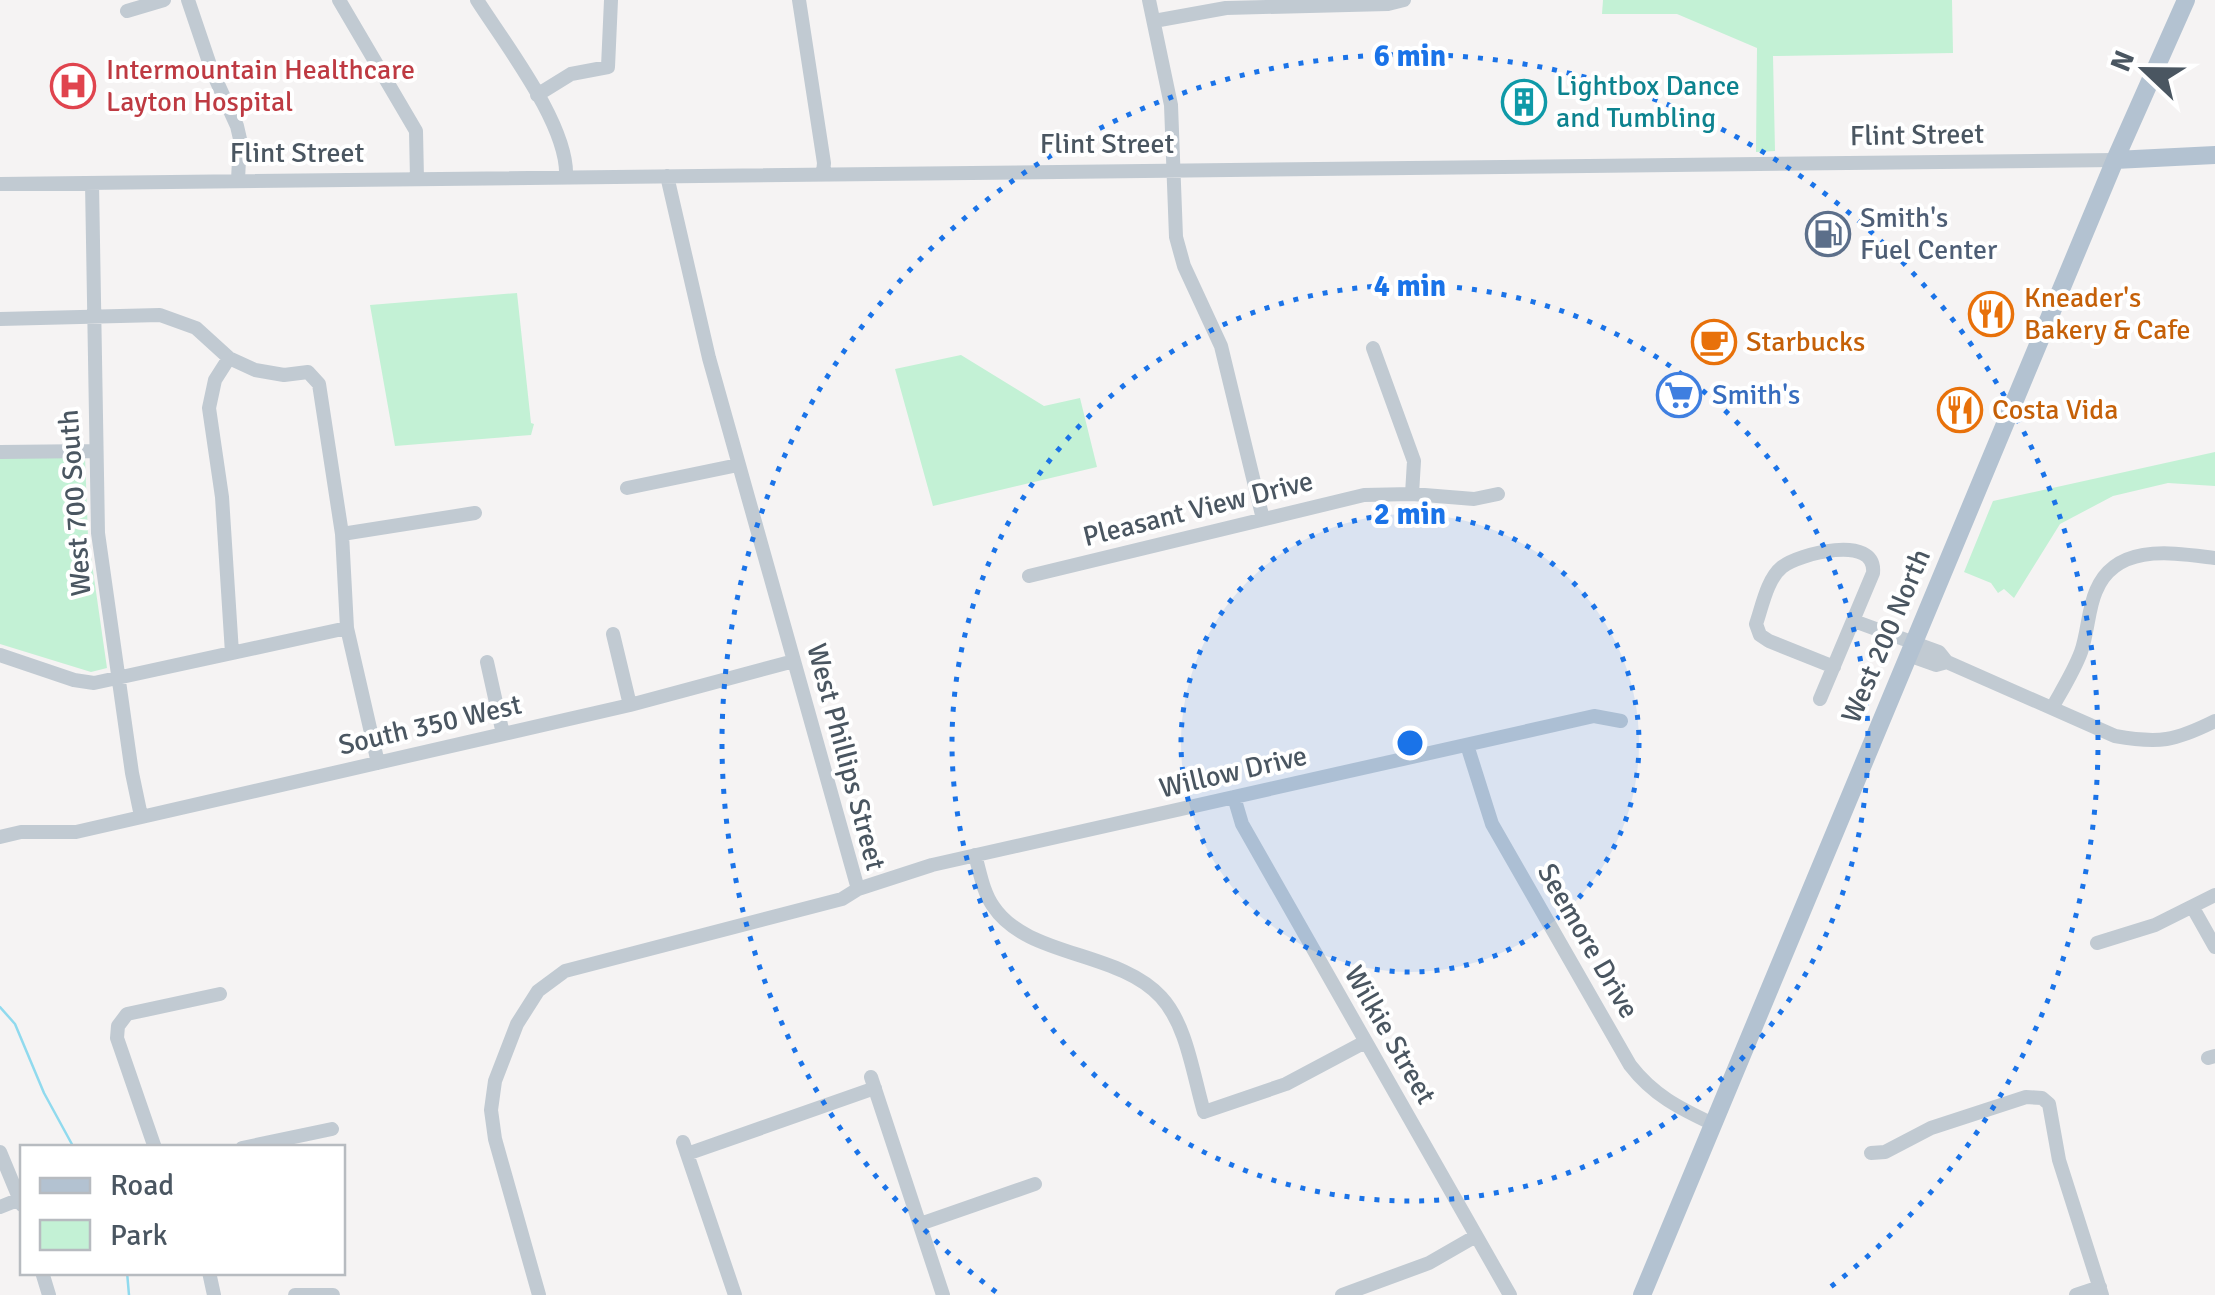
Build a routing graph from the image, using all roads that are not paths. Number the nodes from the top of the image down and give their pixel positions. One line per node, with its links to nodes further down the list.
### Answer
1 (164, 0): 10 (street)
2 (188, 0): 20 (street)
3 (339, 0): 19 (street)
4 (477, 0): 12 (street)
5 (611, 0): 12 (street)
6 (799, 0): 16 (street)
7 (1149, 0): 11 (street)
8 (1404, 0): 11 (street)
9 (2186, 0): 14 (main road, West 200 North)
10 (127, 11)
11 (1154, 21): 15 (street)
12 (536, 96): 18 (street)
13 (2215, 155): 14 (main road, Flint Street)
14 (2115, 160): 15 (street, Flint Street); 41 (main road, West 200 North)
15 (1171, 171): 16 (street, Flint Street); 34 (street)
16 (823, 173): 17 (street, Flint Street)
17 (667, 176): 18 (street, Flint Street); 29 (street, West Phillips Street)
18 (566, 177): 19 (street, Flint Street)
19 (417, 179): 20 (street, Flint Street)
20 (238, 180): 21 (street, Flint Street)
21 (92, 183): 22 (street, Flint Street); 23 (street, West 700 South)
22 (0, 184)
23 (92, 318): 24 (street); 26 (street); 28 (street, West 700 South)
24 (0, 319)
25 (1374, 348): 31 (street)
26 (229, 358): 35 (street); 42 (street)
27 (0, 452): 28 (street)
28 (94, 452): 47 (street, West 700 South)
29 (738, 465): 30 (street); 44 (street, West Phillips Street)
30 (627, 488)
31 (1412, 494): 32 (street, Pleasant View Drive); 34 (street, Pleasant View Drive)
32 (1498, 494)
33 (475, 513): 35 (street)
34 (1264, 519): 37 (street, Pleasant View Drive)
35 (342, 534): 39 (street)
36 (2215, 558): 50 (street)
37 (1028, 576)
38 (1854, 621): 41 (street); 46 (street); 46 (street)
39 (347, 628): 42 (street); 55 (street)
40 (613, 634): 49 (street)
41 (1911, 648): 50 (street); 67 (main road, West 200 North)
42 (232, 652): 47 (street)
43 (0, 655): 47 (street)
44 (794, 661): 49 (street, South 350 West); 60 (street, West Phillips Street)
45 (487, 662): 53 (street)
46 (1834, 667): 48 (street)
47 (118, 679): 57 (street, West 700 South)
48 (1820, 699)
49 (630, 705): 53 (street, South 350 West)
50 (2052, 708): 52 (street)
51 (1621, 721): 54 (street, Willow Drive)
52 (2215, 721)
53 (503, 734): 55 (street, South 350 West)
54 (1467, 745): 56 (street, Willow Drive); 67 (street, Seemore Drive)
55 (378, 763): 57 (street, South 350 West)
56 (1234, 797): 59 (street, Willow Drive); 66 (street, Wilkie Street)
57 (141, 816): 58 (street, South 350 West)
58 (0, 837)
59 (975, 855): 60 (street, Willow Drive); 66 (street)
60 (858, 890): 80 (street, West Phillips Street)
61 (2215, 895): 62 (street)
62 (2193, 908): 63 (street); 64 (street)
63 (2098, 943)
64 (2215, 947)
65 (220, 994): 69 (street)
66 (1366, 1042): 76 (street, Wilkie Street)
67 (1713, 1124): 85 (main road, West 200 North)
68 (332, 1128): 70 (street)
69 (154, 1145)
70 (256, 1145)
71 (0, 1152): 74 (street)
72 (1871, 1154): 77 (street)
73 (1036, 1184): 75 (street)
74 (20, 1200)
75 (920, 1224): 81 (street); 82 (street)
76 (1476, 1236): 83 (street); 84 (street, Wilkie Street)
77 (2101, 1291): 86 (street)
78 (295, 1295): 79 (street)
79 (334, 1295)
80 (538, 1295)
81 (736, 1295)
82 (943, 1295)
83 (1342, 1295)
84 (1510, 1295)
85 (1642, 1295)
86 (2076, 1295)

